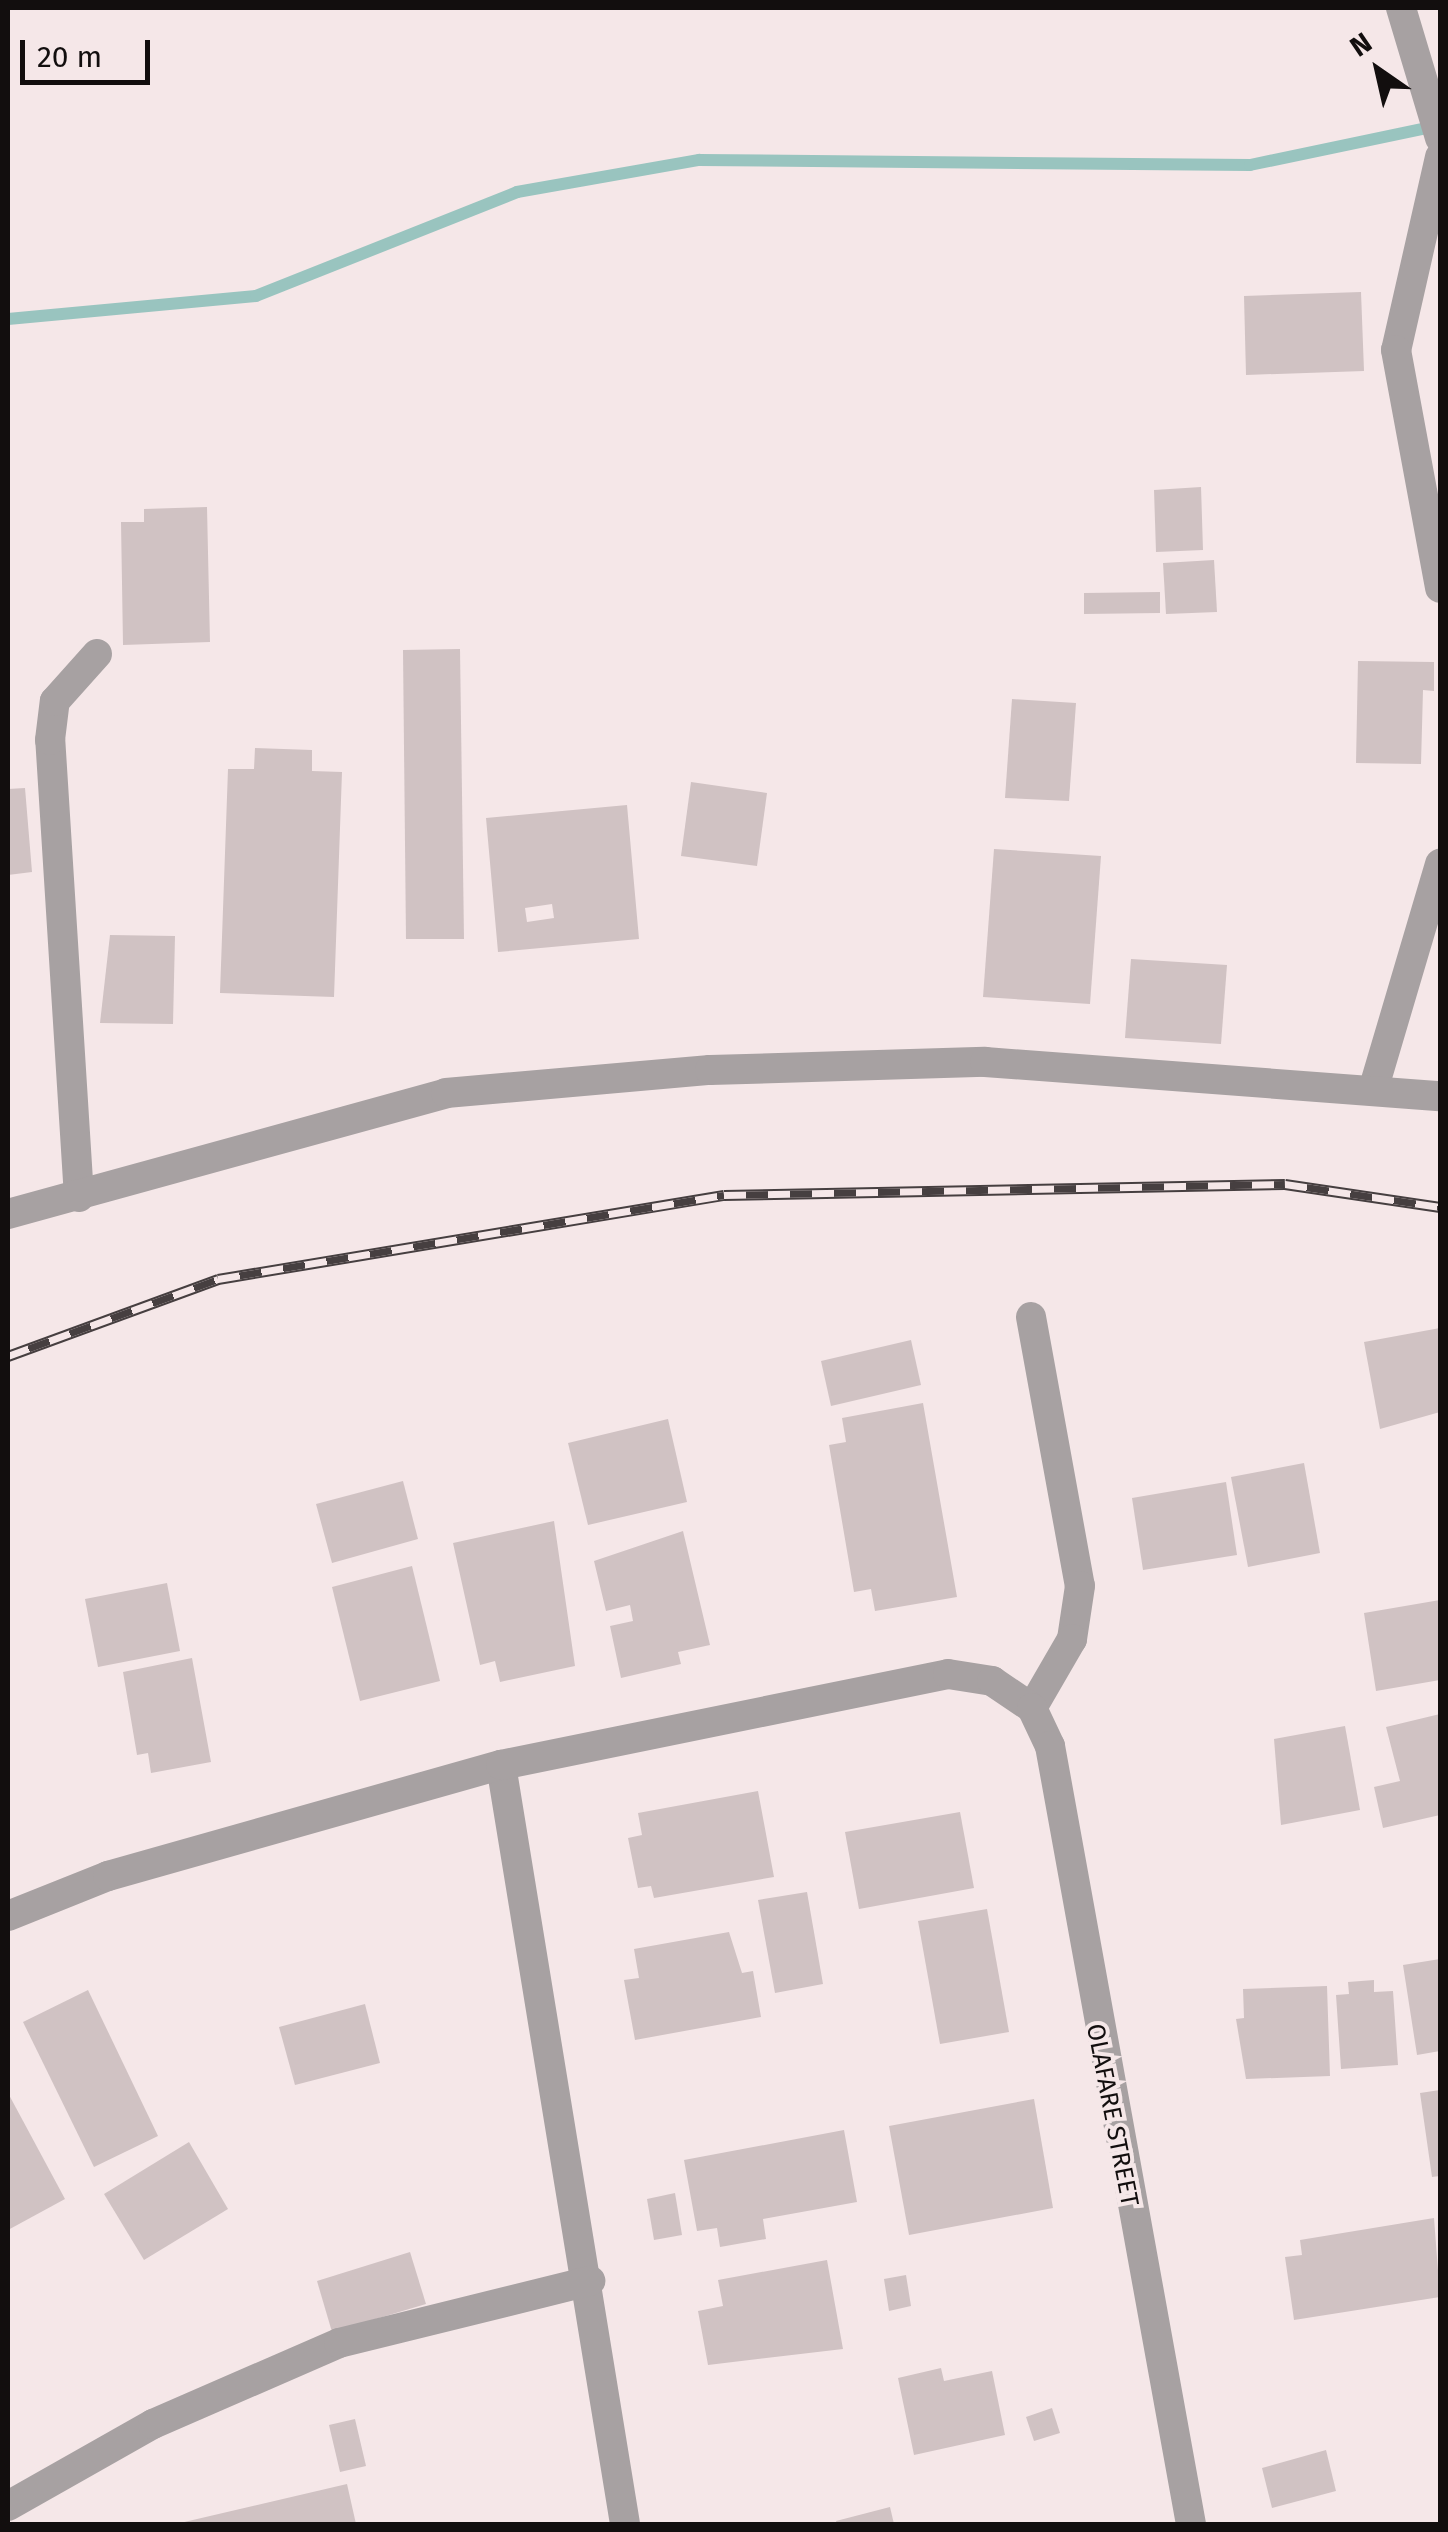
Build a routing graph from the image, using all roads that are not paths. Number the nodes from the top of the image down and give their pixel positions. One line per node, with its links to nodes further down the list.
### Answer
1 (1401, 8): 2 (street)
2 (1440, 138)
3 (1439, 166): 4 (street)
4 (1440, 588)
5 (97, 654): 9 (street)
6 (1440, 864): 7 (street)
7 (1374, 1086): 8 (street); 9 (street)
8 (1440, 1096)
9 (79, 1197): 10 (street)
10 (8, 1214)
11 (1031, 1317): 12 (street)
12 (1032, 1708): 13 (street); 18 (street, OLAFARE STREET)
13 (501, 1765): 14 (street); 15 (street)
14 (8, 1916)
15 (590, 2281): 16 (street); 17 (street)
16 (8, 2506)
17 (625, 2524)
18 (1191, 2524)

